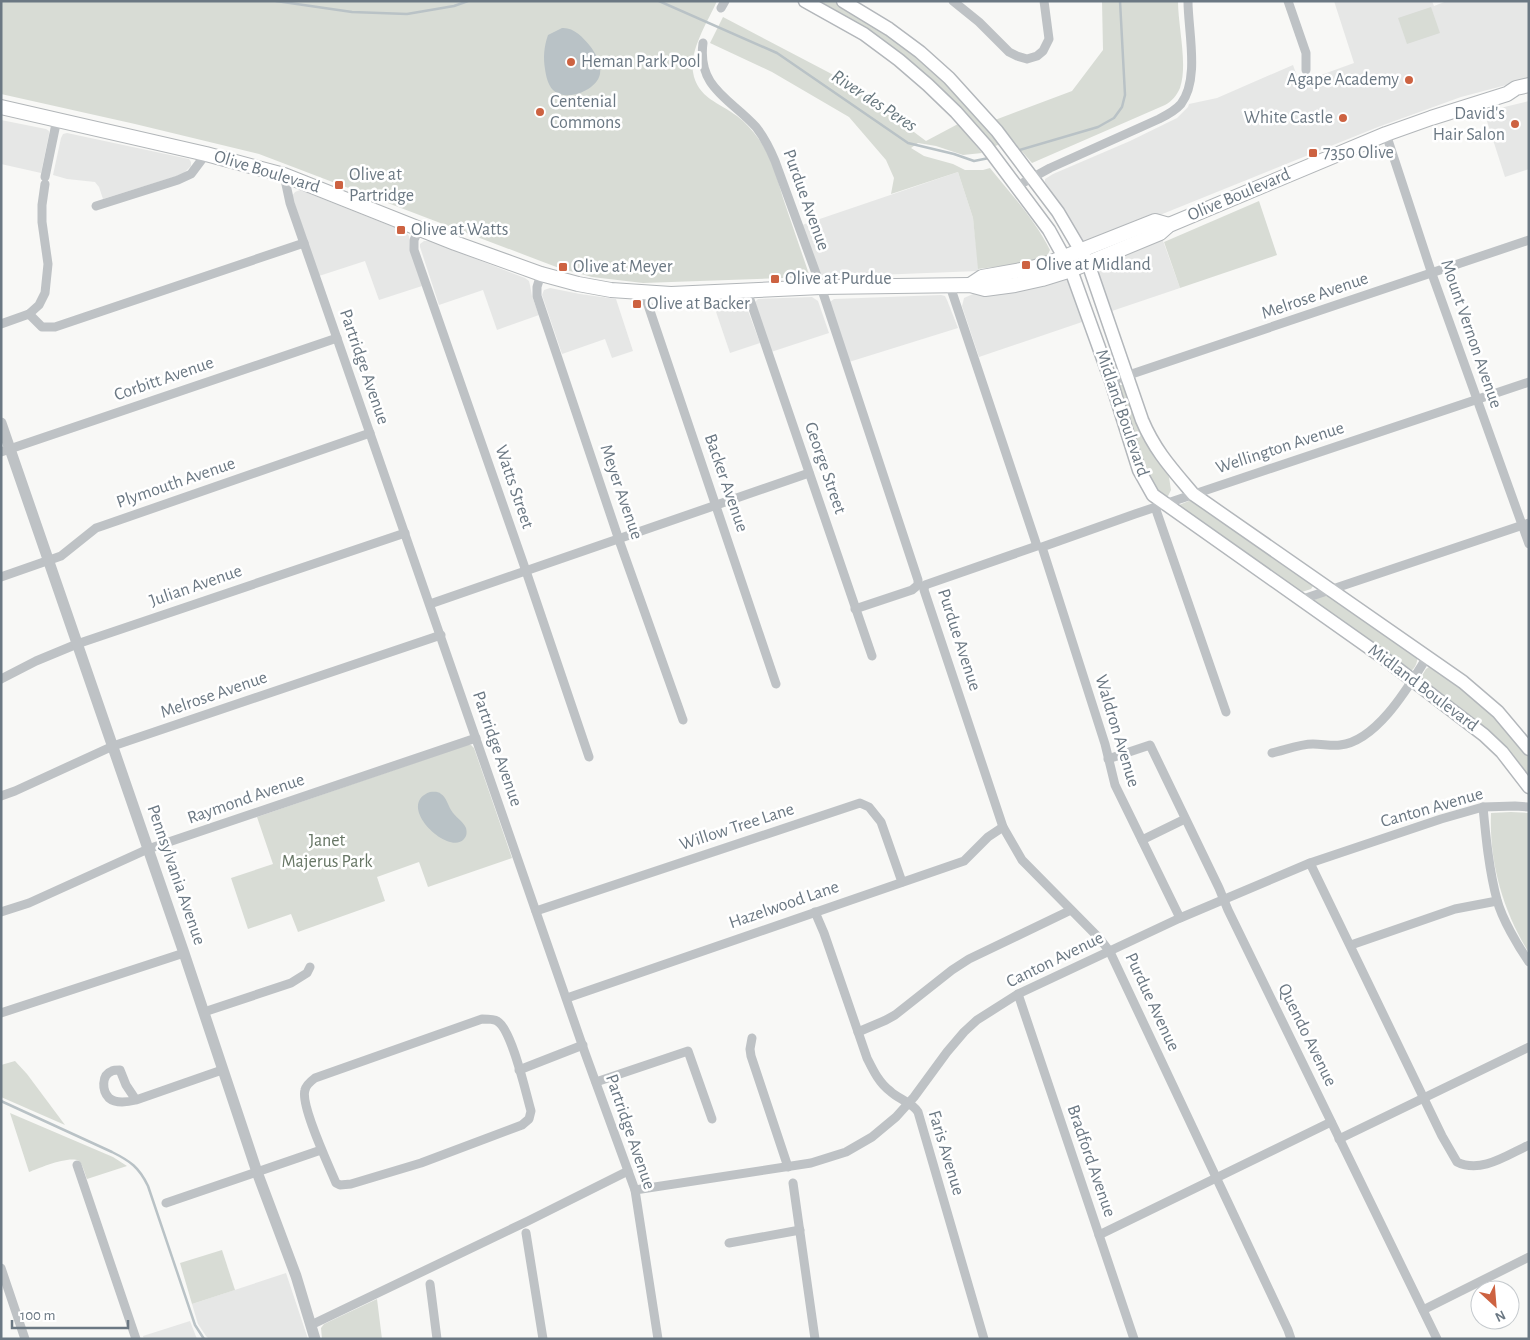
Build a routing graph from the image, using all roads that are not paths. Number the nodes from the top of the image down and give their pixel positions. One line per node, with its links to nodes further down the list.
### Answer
1 (805, 1): 18 (main road, Midland Boulevard)
2 (843, 1): 17 (main road, Midland Boulevard)
3 (953, 1): 4 (street)
4 (1044, 1)
5 (1188, 1): 17 (street)
6 (1288, 1): 8 (street)
7 (704, 43): 30 (street, Purdue Avenue)
8 (1306, 70)
9 (1529, 85): 10 (main road, Olive Boulevard)
10 (1507, 94): 11 (main road, Olive Boulevard); 14 (main road, Olive Boulevard)
11 (1529, 94)
12 (1, 107): 13 (main road, Olive Boulevard)
13 (57, 120): 15 (main road, Olive Boulevard); 33 (street)
14 (1386, 134): 20 (main road, Olive Boulevard); 28 (street, Mount Vernon Avenue)
15 (206, 154): 16 (main road, Olive Boulevard); 19 (street)
16 (284, 175): 21 (main road, Olive Boulevard); 23 (street, Partridge Avenue)
17 (1032, 178): 18 (street); 24 (main road, Midland Boulevard)
18 (1017, 186): 26 (main road, Midland Boulevard)
19 (96, 206)
20 (1169, 225): 24 (main road, Olive Boulevard); 25 (main road, Olive Boulevard)
21 (419, 229): 27 (main road, Olive Boulevard); 53 (street, Watts Street)
22 (1529, 240): 28 (street, Melrose Avenue)
23 (304, 243): 33 (street); 35 (street, Partridge Avenue)
24 (1082, 250): 25 (main road, Midland Boulevard); 26 (main road, Olive Boulevard)
25 (1088, 263): 26 (main road, Olive Boulevard); 36 (main road, Midland Boulevard)
26 (1068, 264): 29 (main road, Olive Boulevard); 37 (main road, Midland Boulevard)
27 (541, 274): 32 (main road, Olive Boulevard); 49 (street, Meyer Avenue)
28 (1432, 274): 36 (street, Melrose Avenue); 39 (street, Mount Vernon Avenue)
29 (950, 286): 30 (main road, Olive Boulevard); 51 (street, Waldron Avenue)
30 (821, 287): 31 (main road, Olive Boulevard); 55 (street, Purdue Avenue)
31 (747, 291): 32 (main road, Olive Boulevard); 43 (street, George Street)
32 (644, 293): 45 (street, Backer Avenue)
33 (29, 314): 34 (street)
34 (1, 324)
35 (336, 338): 41 (street, Partridge Avenue); 42 (street, Corbitt Avenue)
36 (1128, 376): 37 (street, Melrose Avenue); 44 (main road, Midland Boulevard)
37 (1111, 381): 46 (main road, Midland Boulevard)
38 (1529, 382): 39 (street, Wellington Avenue)
39 (1476, 400): 44 (street, Wellington Avenue); 47 (street, Mount Vernon Avenue)
40 (1, 424): 42 (street, Pennsylvania Avenue)
41 (370, 433): 48 (street, Partridge Avenue); 52 (street, Plymouth Avenue)
42 (6, 450): 52 (street, Pennsylvania Avenue)
43 (809, 473): 45 (street); 59 (street, George Street)
44 (1193, 494): 46 (street, Wellington Avenue); 56 (main road, Midland Boulevard)
45 (716, 506): 49 (street); 66 (street, Backer Avenue)
46 (1160, 506): 51 (street, Wellington Avenue); 57 (main road, Midland Boulevard); 67 (street)
47 (1525, 524): 50 (street, Mount Vernon Avenue); 56 (street)
48 (405, 533): 58 (street, Partridge Avenue); 61 (street, Julian Avenue)
49 (619, 540): 53 (street); 68 (street, Meyer Avenue)
50 (1529, 544)
51 (1039, 546): 55 (street, Wellington Avenue); 74 (street, Waldron Avenue)
52 (48, 561): 54 (street, Plymouth Avenue); 61 (street, Pennsylvania Avenue)
53 (526, 571): 58 (street); 73 (street, Watts Street)
54 (1, 577)
55 (922, 585): 59 (street, Wellington Avenue); 80 (street, Purdue Avenue)
56 (1329, 589): 57 (street); 63 (main road, Midland Boulevard)
57 (1300, 600): 65 (main road, Midland Boulevard)
58 (430, 604): 60 (street, Partridge Avenue)
59 (855, 609): 62 (street, George Street)
60 (441, 635): 69 (street, Partridge Avenue); 70 (street, Melrose Avenue)
61 (77, 644): 64 (street, Julian Avenue); 70 (street, Pennsylvania Avenue)
62 (872, 656)
63 (1427, 657): 65 (street); 71 (main road, Midland Boulevard)
64 (1, 679)
65 (1413, 680): 72 (street); 75 (main road, Midland Boulevard)
66 (776, 684)
67 (1226, 712)
68 (684, 720)
69 (476, 738): 82 (street, Raymond Avenue); 88 (street, Partridge Avenue)
70 (114, 746): 76 (street, Melrose Avenue); 82 (street, Pennsylvania Avenue)
71 (1529, 749)
72 (1272, 753)
73 (589, 757)
74 (1108, 760): 79 (street, Quendo Avenue); 81 (street, Waldron Avenue)
75 (1529, 787)
76 (1, 796)
77 (1483, 807): 78 (street, Canton Avenue); 83 (street, Canton Avenue); 86 (street)
78 (1529, 807)
79 (1185, 819): 81 (street); 85 (street, Quendo Avenue)
80 (1003, 827): 84 (street, Hazelwood Lane); 87 (street, Purdue Avenue)
81 (1142, 840): 91 (street, Waldron Avenue)
82 (148, 849): 89 (street, Raymond Avenue); 93 (street, Pennsylvania Avenue)
83 (1310, 863): 85 (street, Canton Avenue); 92 (street)
84 (902, 882): 88 (street, Willow Tree Lane); 90 (street, Hazelwood Lane)
85 (1224, 900): 91 (street, Canton Avenue); 112 (street, Quendo Avenue)
86 (1497, 902): 92 (street); 95 (street)
87 (1071, 910): 94 (street, Purdue Avenue); 101 (street)
88 (536, 911): 98 (street, Partridge Avenue)
89 (1, 912)
90 (815, 912): 98 (street, Hazelwood Lane); 101 (street, Faris Avenue)
91 (1180, 918): 94 (street, Canton Avenue)
92 (1351, 945): 108 (street)
93 (184, 952): 99 (street, Pennsylvania Avenue); 100 (street)
94 (1110, 952): 97 (street, Canton Avenue); 120 (street, Purdue Avenue)
95 (1529, 962)
96 (310, 967): 99 (street)
97 (1018, 994): 110 (street, Canton Avenue); 126 (street, Bradford Avenue)
98 (566, 998): 103 (street, Partridge Avenue)
99 (204, 1012): 105 (street, Pennsylvania Avenue)
100 (1, 1014)
101 (858, 1032): 110 (street, Faris Avenue)
102 (752, 1038): 117 (street)
103 (583, 1045): 106 (street); 107 (street, Partridge Avenue)
104 (1529, 1048): 108 (street)
105 (222, 1070): 109 (street); 119 (street, Pennsylvania Avenue)
106 (519, 1070): 115 (street); 115 (street)
107 (596, 1082): 111 (street); 118 (street, Partridge Avenue)
108 (1424, 1097): 113 (street); 114 (street)
109 (136, 1100)
110 (909, 1104): 117 (street, Canton Avenue); 140 (street, Faris Avenue)
111 (712, 1119)
112 (1331, 1122): 113 (street, Quendo Avenue); 120 (street)
113 (1339, 1139): 131 (street, Quendo Avenue)
114 (1529, 1145)
115 (321, 1150): 119 (street)
116 (77, 1165): 134 (street)
117 (788, 1167): 122 (street, Canton Avenue)
118 (628, 1171): 122 (street, Partridge Avenue); 132 (street)
119 (257, 1172): 123 (street); 132 (street, Pennsylvania Avenue)
120 (1217, 1178): 126 (street); 142 (street, Purdue Avenue)
121 (793, 1183): 124 (street)
122 (635, 1190): 138 (street, Partridge Avenue)
123 (166, 1203)
124 (800, 1230): 127 (street); 139 (street)
125 (526, 1233): 137 (street)
126 (1099, 1235): 141 (street, Bradford Avenue)
127 (729, 1243)
128 (1529, 1258): 131 (street)
129 (1, 1268): 133 (street)
130 (430, 1284): 136 (street)
131 (1423, 1310): 143 (street, Quendo Avenue)
132 (311, 1325): 135 (street, Pennsylvania Avenue)
133 (25, 1339)
134 (136, 1339)
135 (315, 1339)
136 (437, 1339)
137 (543, 1339)
138 (658, 1339)
139 (815, 1339)
140 (984, 1339)
141 (1134, 1339)
142 (1291, 1339)
143 (1436, 1339)

